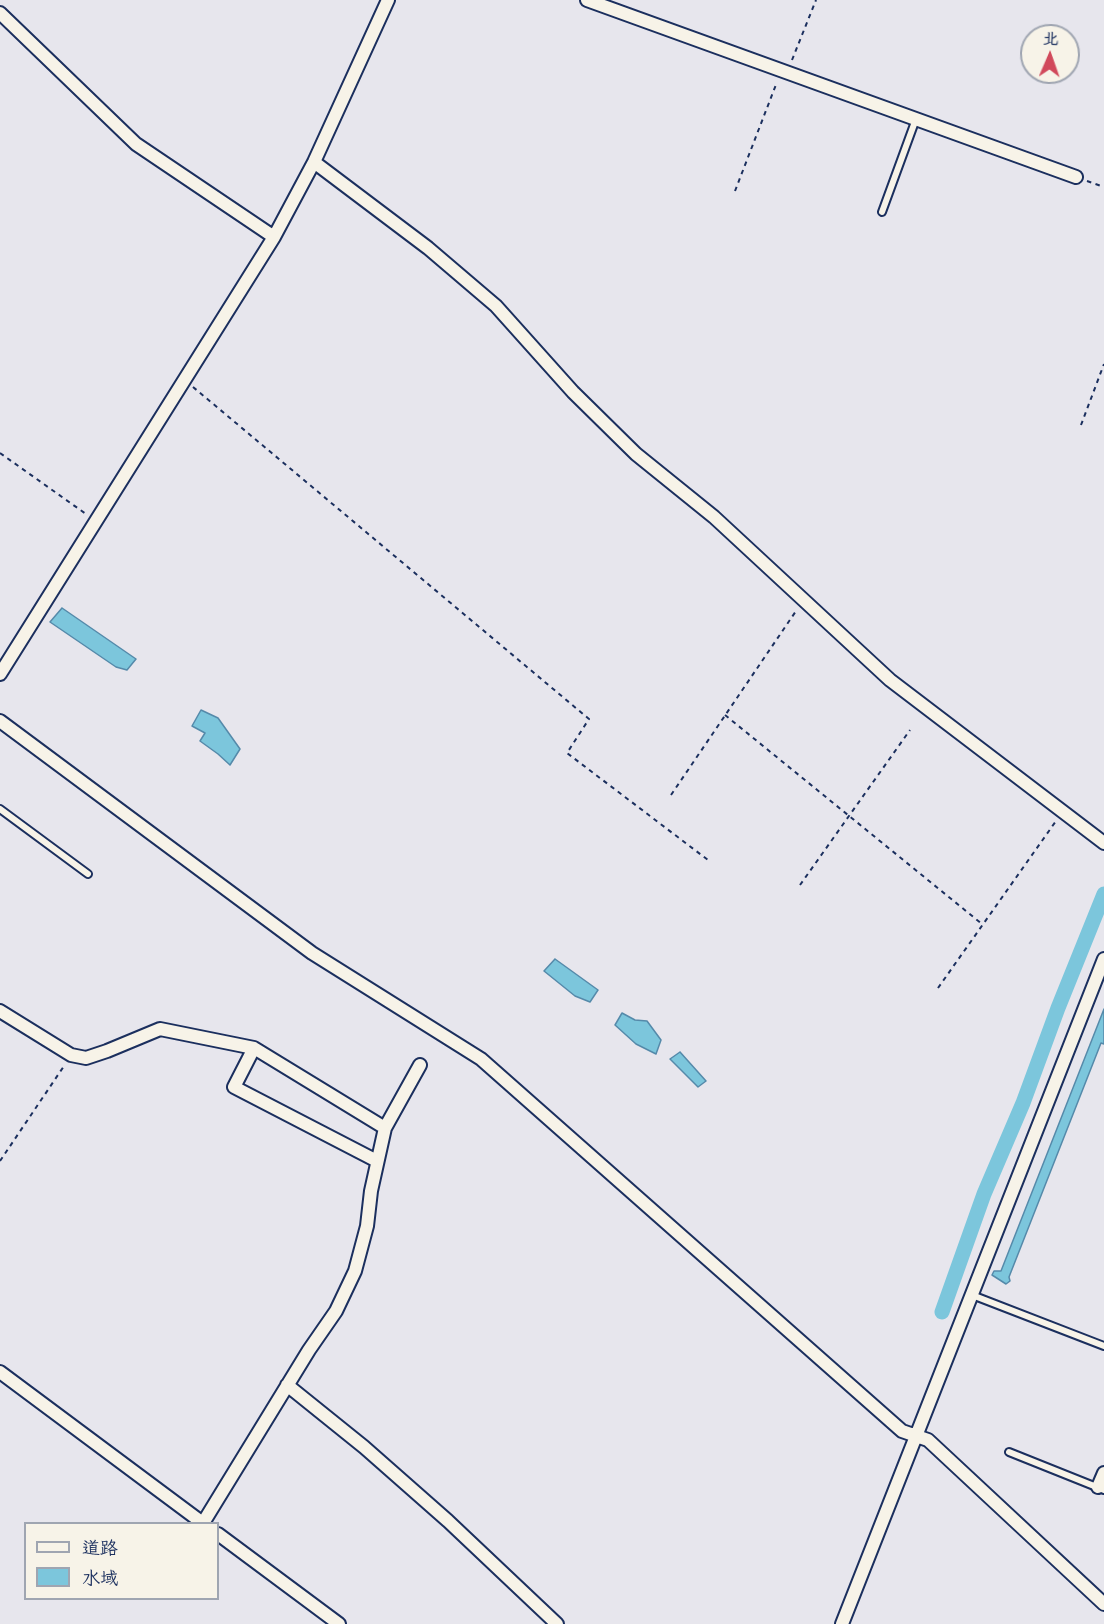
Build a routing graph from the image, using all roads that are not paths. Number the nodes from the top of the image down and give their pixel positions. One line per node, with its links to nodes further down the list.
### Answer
1 (388, 0): 5 (street)
2 (587, 0): 4 (street)
3 (0, 13): 8 (street)
4 (916, 119): 6 (street); 7 (lane)
5 (314, 162): 8 (street); 12 (street)
6 (1076, 177)
7 (882, 212)
8 (274, 237): 9 (street)
9 (0, 674)
10 (0, 721): 24 (street)
11 (0, 809): 13 (lane)
12 (1104, 843)
13 (88, 874)
14 (1104, 959): 20 (street)
15 (0, 1011): 16 (street)
16 (254, 1048): 18 (street); 19 (street)
17 (420, 1065): 18 (street)
18 (385, 1128): 19 (street)
19 (377, 1161): 23 (street)
20 (972, 1295): 21 (lane); 24 (street)
21 (1104, 1346)
22 (0, 1372): 28 (street)
23 (287, 1385): 29 (street); 33 (street)
24 (916, 1436): 31 (street); 34 (street)
25 (1010, 1452): 27 (lane)
26 (1104, 1473): 27 (street)
27 (1101, 1488)
28 (202, 1522)
29 (204, 1522)
30 (219, 1535): 32 (street)
31 (1103, 1602)
32 (339, 1624)
33 (557, 1624)
34 (842, 1624)

